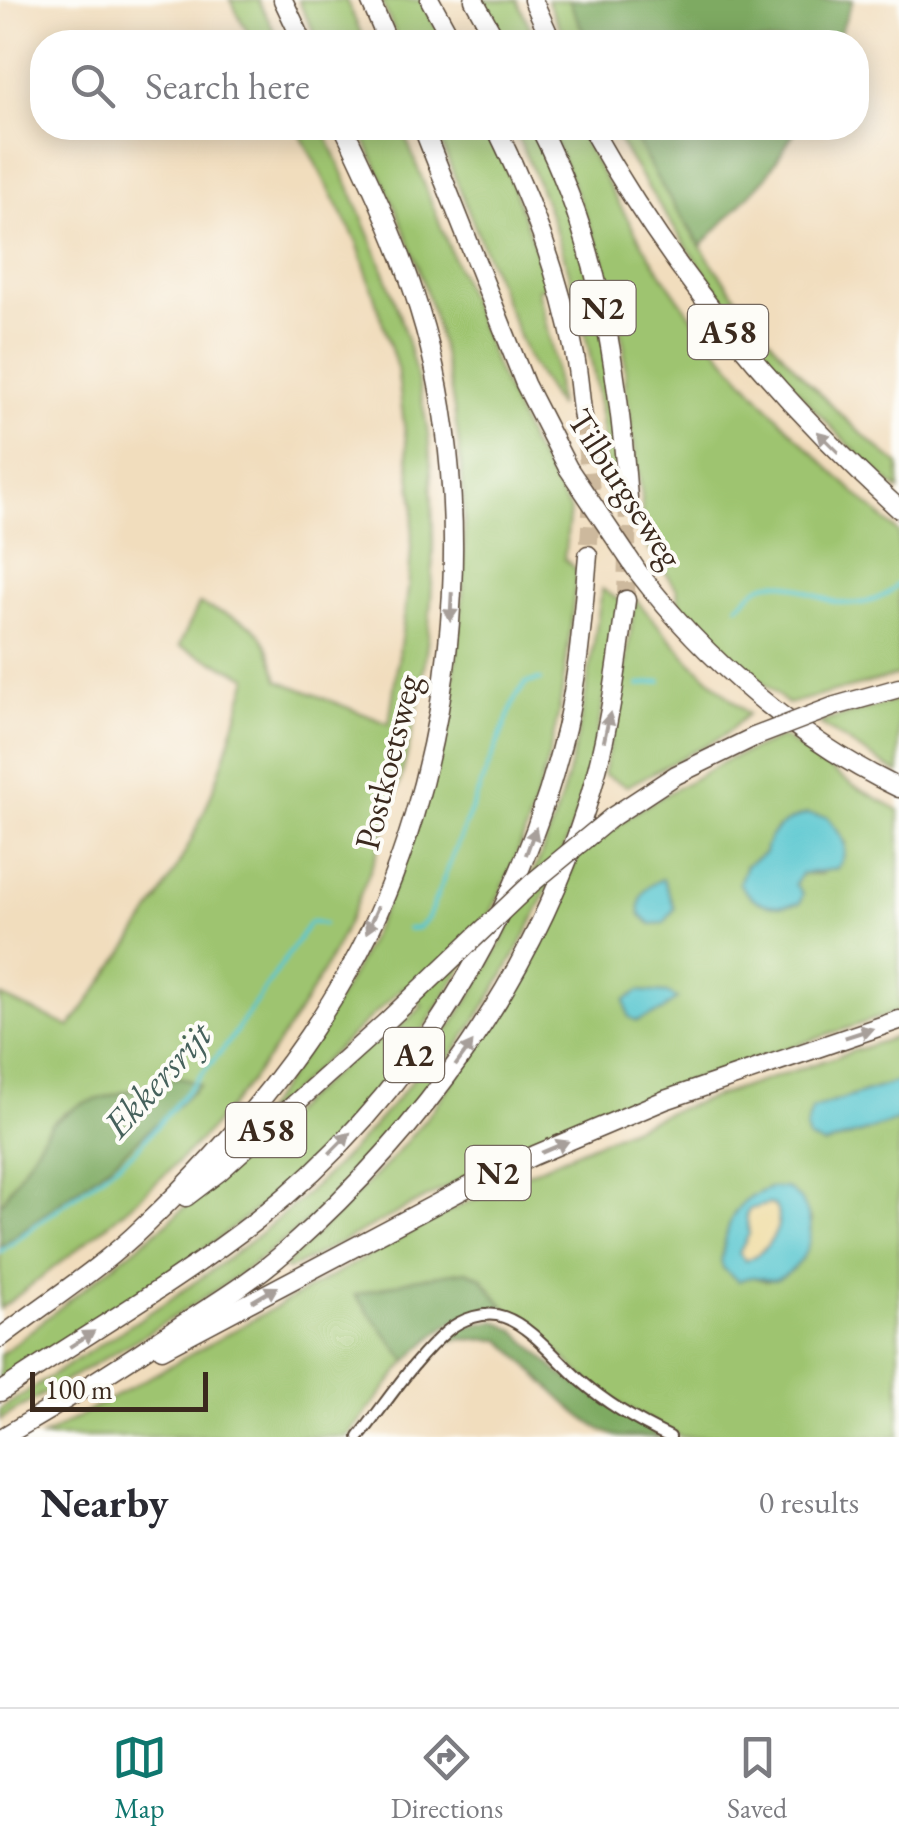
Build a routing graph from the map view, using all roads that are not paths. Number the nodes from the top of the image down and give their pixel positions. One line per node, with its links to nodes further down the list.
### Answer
1 (283, 0): 6 (highway)
2 (370, 0): 7 (highway)
3 (430, 0): 8 (highway)
4 (474, 0): 9 (highway)
5 (533, 0): 10 (highway)
6 (297, 30)
7 (383, 30)
8 (446, 30)
9 (490, 30)
10 (547, 30)
11 (350, 140): 24 (highway, Postkoetsweg, one-way to 24)
12 (429, 140): 22 (highway, Tilburgseweg, bridge)
13 (502, 140): 16 (highway)
14 (545, 140): 17 (highway, N2)
15 (598, 140): 18 (highway, A58, one-way to 15)
16 (583, 418)
17 (628, 498)
18 (899, 508)
19 (588, 555): 27 (highway, A2, one-way to 19)
20 (626, 600): 26 (highway, N2, one-way to 20)
21 (899, 688): 24 (highway, A58, bridge)
22 (899, 788)
23 (899, 1020): 26 (highway, N2, one-way to 23)
24 (140, 1230): 25 (highway, Postkoetsweg)
25 (0, 1338)
26 (116, 1371): 28 (highway, N2)
27 (0, 1392)
28 (4, 1437)
29 (359, 1437): 30 (street)
30 (670, 1437)

